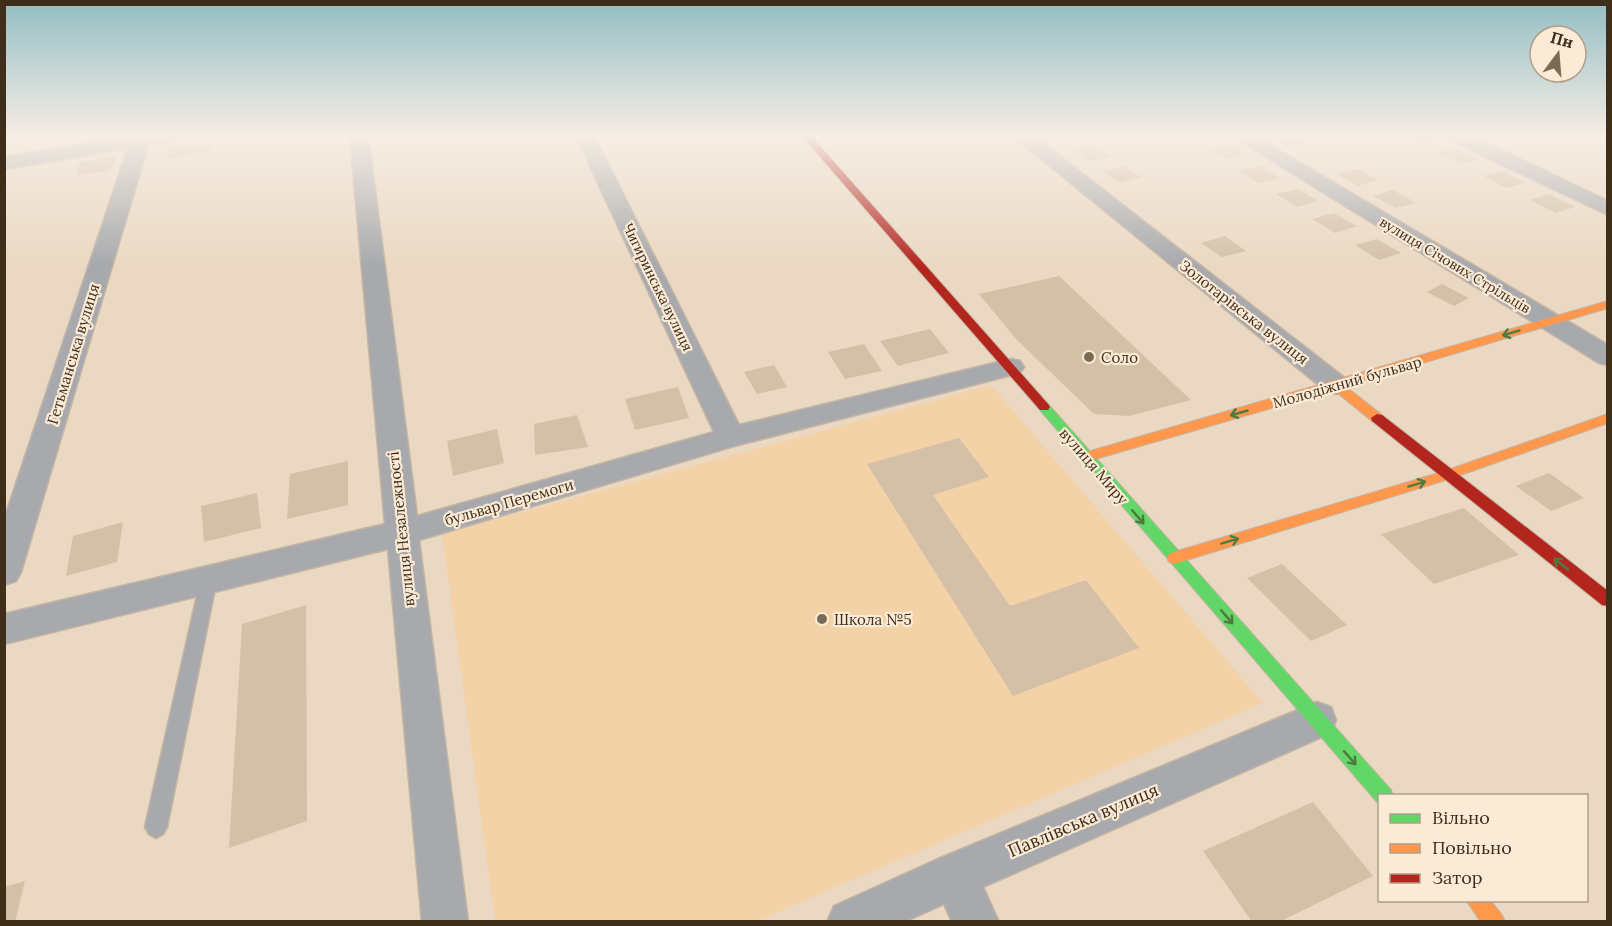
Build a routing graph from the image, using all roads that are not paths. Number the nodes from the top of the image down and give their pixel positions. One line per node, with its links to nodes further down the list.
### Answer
1 (127, 179): 20 (street, Гетьманська вулиця)
2 (363, 179): 18 (street, вулиця Незалежності)
3 (606, 179): 15 (street, Чигиринська вулиця)
4 (844, 179): 12 (main road, вулиця Миру)
5 (1076, 179): 13 (street, Золотарівська вулиця)
6 (1312, 179): 10 (street, вулиця Січових Стрільців)
7 (1546, 179): 8 (street)
8 (1608, 209)
9 (1608, 304): 10 (main road, Молодіжний бульвар)
10 (1548, 322): 11 (street, вулиця Січових Стрільців); 13 (main road, Молодіжний бульвар, one-way to 13)
11 (1608, 357)
12 (1011, 367): 15 (street, бульвар Перемоги); 16 (main road, вулиця Миру)
13 (1336, 385): 16 (main road, Молодіжний бульвар, one-way to 16); 17 (main road, Золотарівська вулиця)
14 (1608, 418): 17 (main road)
15 (731, 437): 18 (street, бульвар Перемоги)
16 (1085, 457): 19 (main road, вулиця Миру, one-way to 19)
17 (1447, 475): 19 (main road, one-way to 17); 22 (main road, Золотарівська вулиця, one-way to 17)
18 (401, 533): 21 (street, бульвар Перемоги); 29 (street, вулиця Незалежності)
19 (1174, 558): 24 (main road, вулиця Миру, one-way to 24)
20 (4, 572)
21 (209, 578): 23 (street, бульвар Перемоги); 26 (lane)
22 (1608, 600)
23 (4, 629)
24 (1317, 720): 25 (main road, вулиця Миру, one-way to 25); 27 (street, Павлівська вулиця)
25 (1383, 794)
26 (156, 827)
27 (954, 876): 30 (street, Павлівська вулиця); 31 (street)
28 (1478, 902): 32 (main road)
29 (445, 921)
30 (850, 921)
31 (976, 921)
32 (1495, 921)

